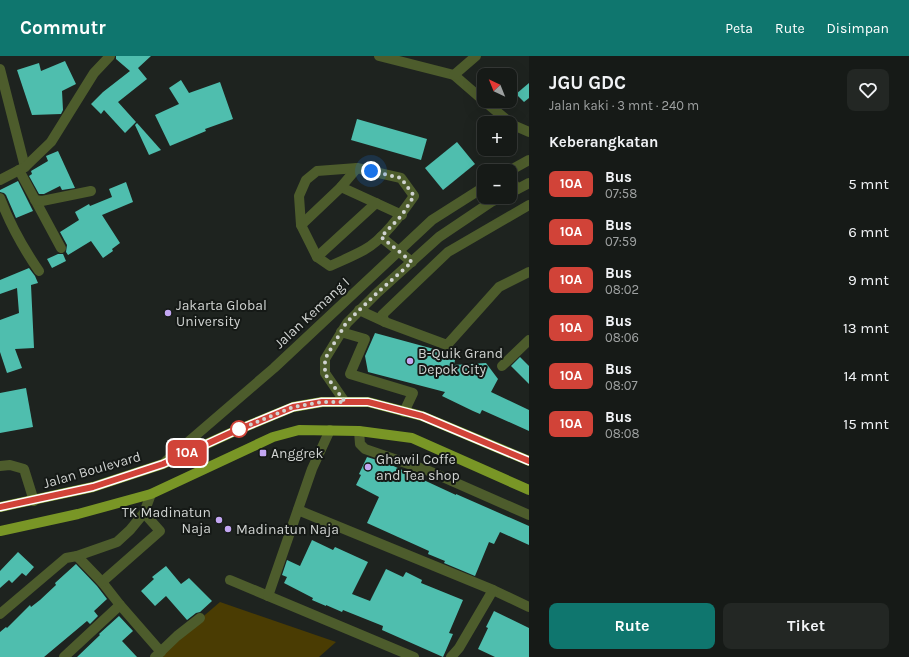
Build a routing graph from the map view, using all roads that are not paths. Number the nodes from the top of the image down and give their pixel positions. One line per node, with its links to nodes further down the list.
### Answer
1 (110, 56): 11 (street)
2 (379, 56): 5 (street)
3 (476, 56): 5 (street)
4 (0, 69): 11 (street)
5 (454, 76): 6 (street)
6 (477, 95)
7 (492, 108): 8 (street)
8 (529, 132)
9 (526, 161): 10 (street)
10 (517, 166)
11 (22, 168): 13 (street); 20 (street)
12 (356, 168): 15 (street); 24 (street); 25 (street)
13 (0, 180)
14 (529, 183): 16 (street)
15 (342, 187): 21 (street); 25 (street)
16 (517, 189)
17 (91, 191): 20 (street)
18 (477, 191): 28 (street, Jalan Kemang I)
19 (0, 198): 31 (street)
20 (35, 200): 27 (street)
21 (376, 203): 24 (street); 29 (street)
22 (488, 204): 30 (street)
23 (529, 205): 34 (street)
24 (402, 215): 26 (street)
25 (301, 226): 29 (street)
26 (381, 237): 28 (street); 29 (street)
27 (61, 248)
28 (399, 250): 30 (street); 43 (street, Jalan Kemang I)
29 (317, 257)
30 (412, 262): 33 (street)
31 (39, 271)
32 (529, 272): 34 (street)
33 (359, 310): 34 (street); 35 (street)
34 (385, 322)
35 (341, 332): 38 (street); 39 (street)
36 (529, 340): 37 (street)
37 (502, 366)
38 (345, 402): 39 (main road, Jalan Boulevard); 43 (main road, Jalan Boulevard)
39 (404, 412): 42 (main road, Jalan Boulevard)
40 (330, 430): 41 (main road); 46 (main road); 49 (street)
41 (359, 431): 45 (main road); 51 (street)
42 (529, 461)
43 (163, 464): 47 (main road, Jalan Boulevard)
44 (0, 466): 47 (street)
45 (529, 490)
46 (151, 494): 50 (street); 52 (main road)
47 (34, 500): 48 (main road, Jalan Boulevard)
48 (0, 507)
49 (298, 510): 56 (street); 57 (street)
50 (144, 513): 53 (street); 55 (street)
51 (529, 515)
52 (0, 531)
53 (76, 556): 55 (street); 60 (street)
54 (230, 580): 57 (street)
55 (102, 582): 58 (street)
56 (493, 590): 59 (street); 65 (street)
57 (268, 596): 64 (street)
58 (120, 605): 62 (street); 63 (street)
59 (529, 607)
60 (0, 614)
61 (200, 618): 62 (street)
62 (158, 654)
63 (64, 657)
64 (414, 657)
65 (451, 657)

